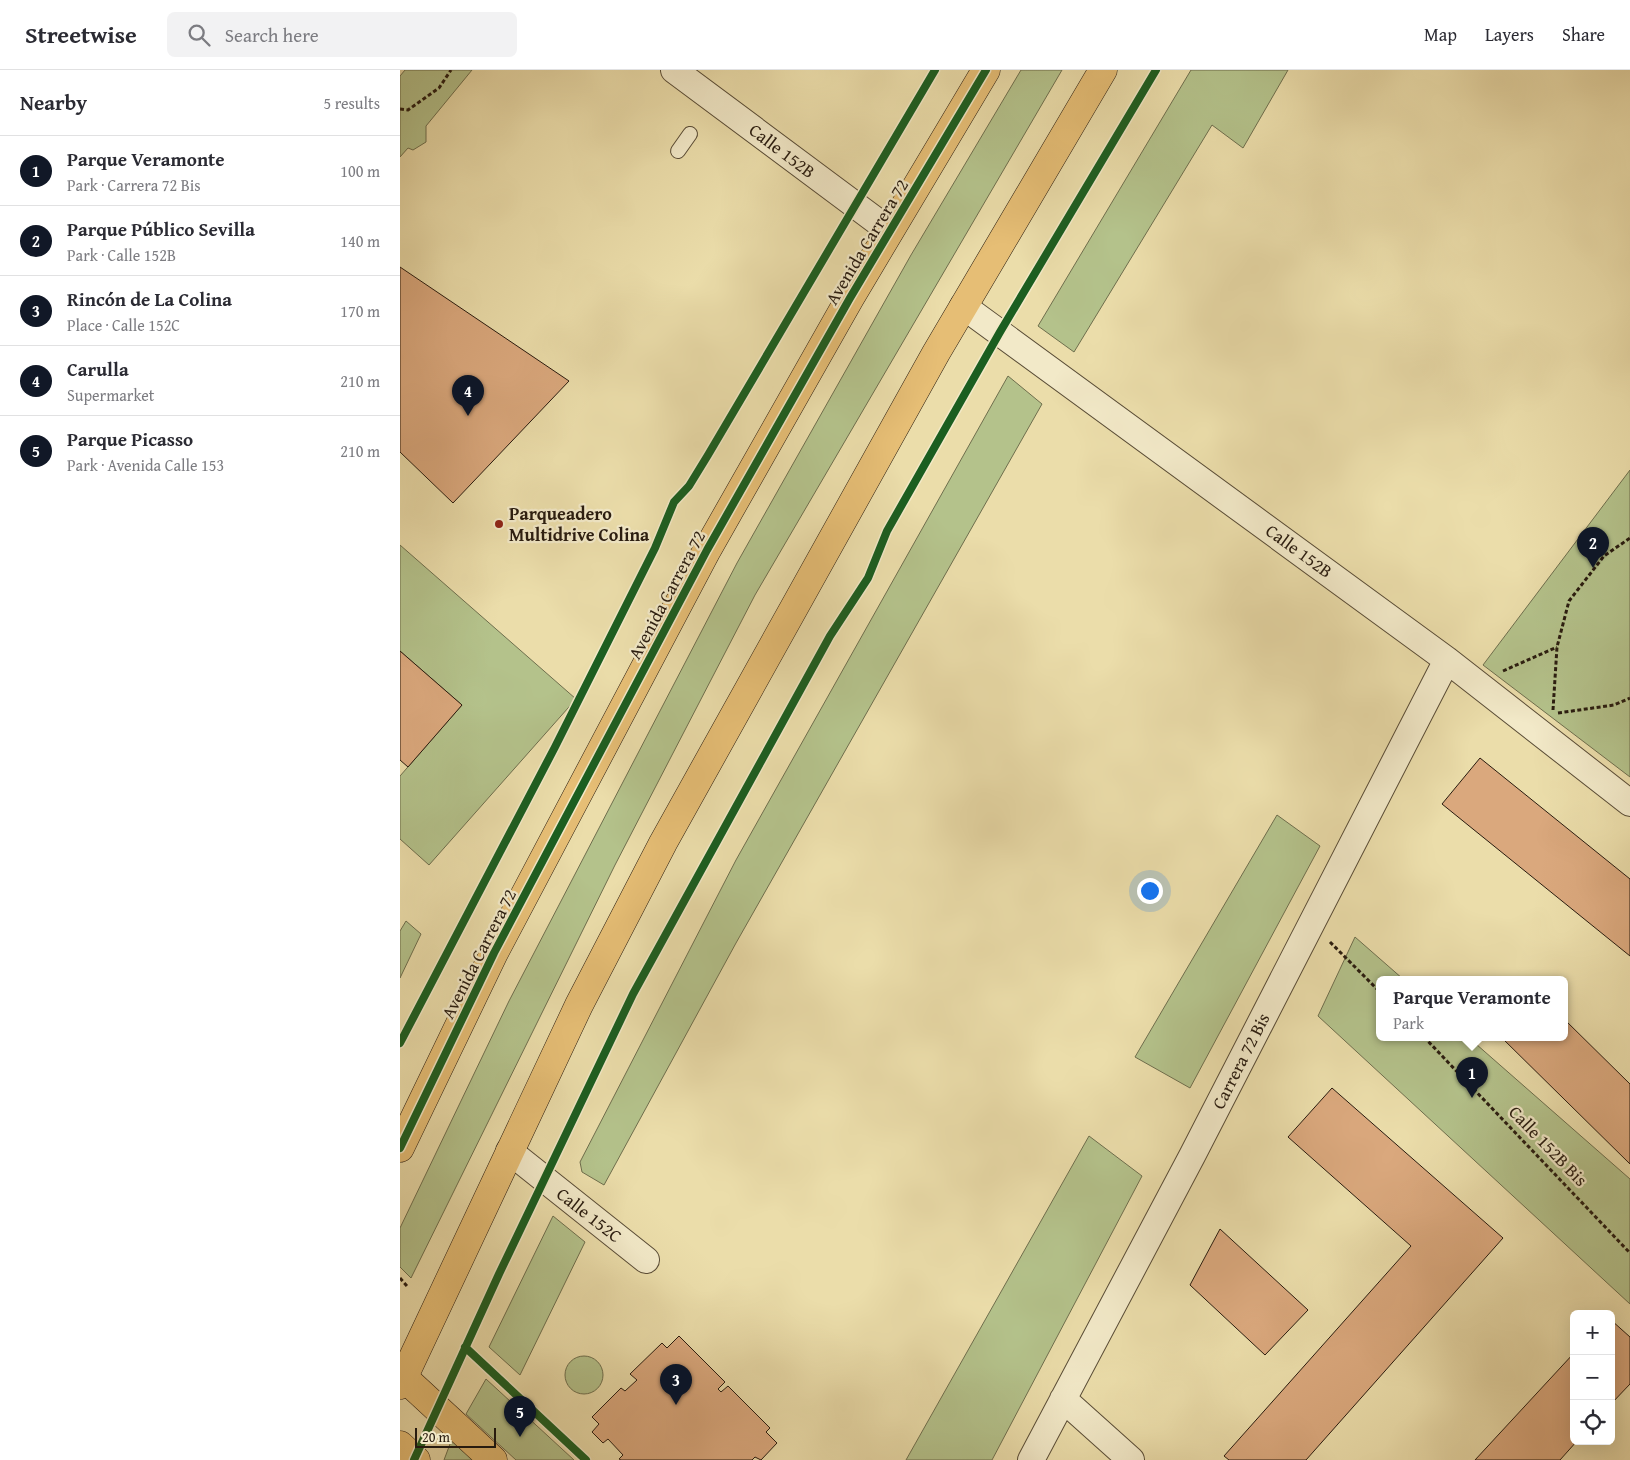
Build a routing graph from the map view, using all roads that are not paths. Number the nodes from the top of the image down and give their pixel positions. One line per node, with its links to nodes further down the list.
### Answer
1 (674, 70): 6 (street, Calle 152B)
2 (986, 70): 6 (main road, Avenida Carrera 72)
3 (1103, 70): 7 (main road)
4 (690, 134): 5 (lane)
5 (678, 151)
6 (890, 231): 10 (main road, Avenida Carrera 72)
7 (963, 306): 8 (street, Calle 152B); 11 (main road)
8 (1447, 660): 9 (street, Calle 152B); 14 (street, Carrera 72 Bis)
9 (1630, 803)
10 (400, 1148)
11 (509, 1151): 12 (street, Calle 152C); 13 (main road)
12 (646, 1260)
13 (401, 1379): 17 (main road)
14 (1063, 1399): 18 (street, Carrera 72 Bis); 19 (street)
15 (400, 1445): 16 (main road)
16 (416, 1460)
17 (493, 1460)
18 (1031, 1460)
19 (1131, 1460)

